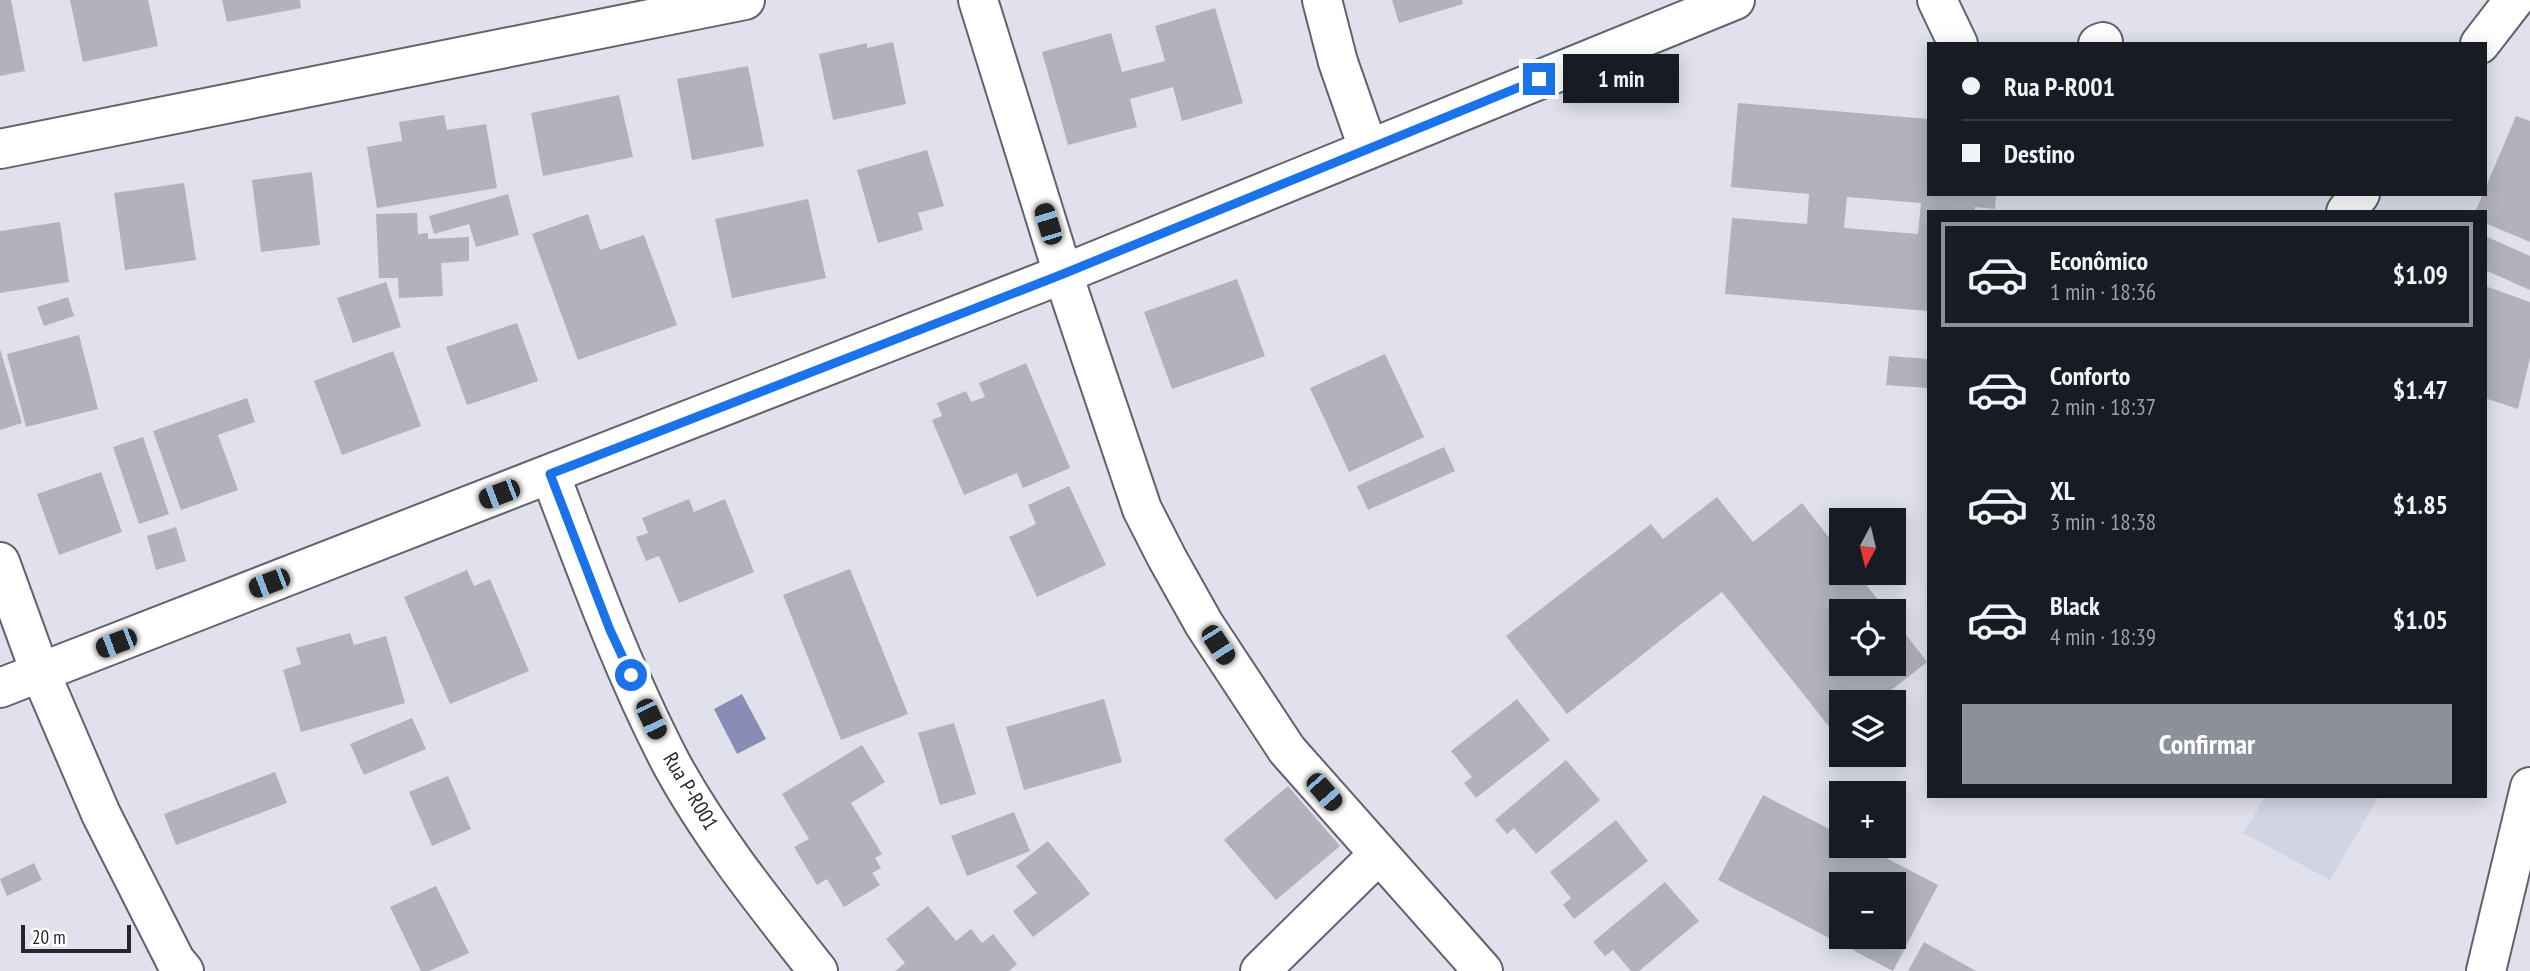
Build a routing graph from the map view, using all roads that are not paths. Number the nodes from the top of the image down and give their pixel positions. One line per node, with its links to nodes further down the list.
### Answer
1 (745, 0): 10 (street)
2 (978, 0): 13 (street)
3 (1322, 0): 9 (street)
4 (1735, 0): 9 (street)
5 (1937, 0): 7 (street)
6 (2514, 0): 8 (street)
7 (1957, 42)
8 (2482, 42)
9 (1368, 148): 13 (street)
10 (0, 149)
11 (2358, 196): 12 (street)
12 (2348, 210)
13 (1063, 274): 14 (street); 19 (street)
14 (550, 474): 16 (street); 21 (street, Rua P-R001)
15 (0, 562): 16 (street)
16 (40, 673): 17 (street); 20 (street)
17 (0, 688)
18 (2530, 790): 24 (street)
19 (1380, 854): 22 (street); 23 (street)
20 (184, 971)
21 (818, 971)
22 (1260, 971)
23 (1483, 971)
24 (2486, 971)

